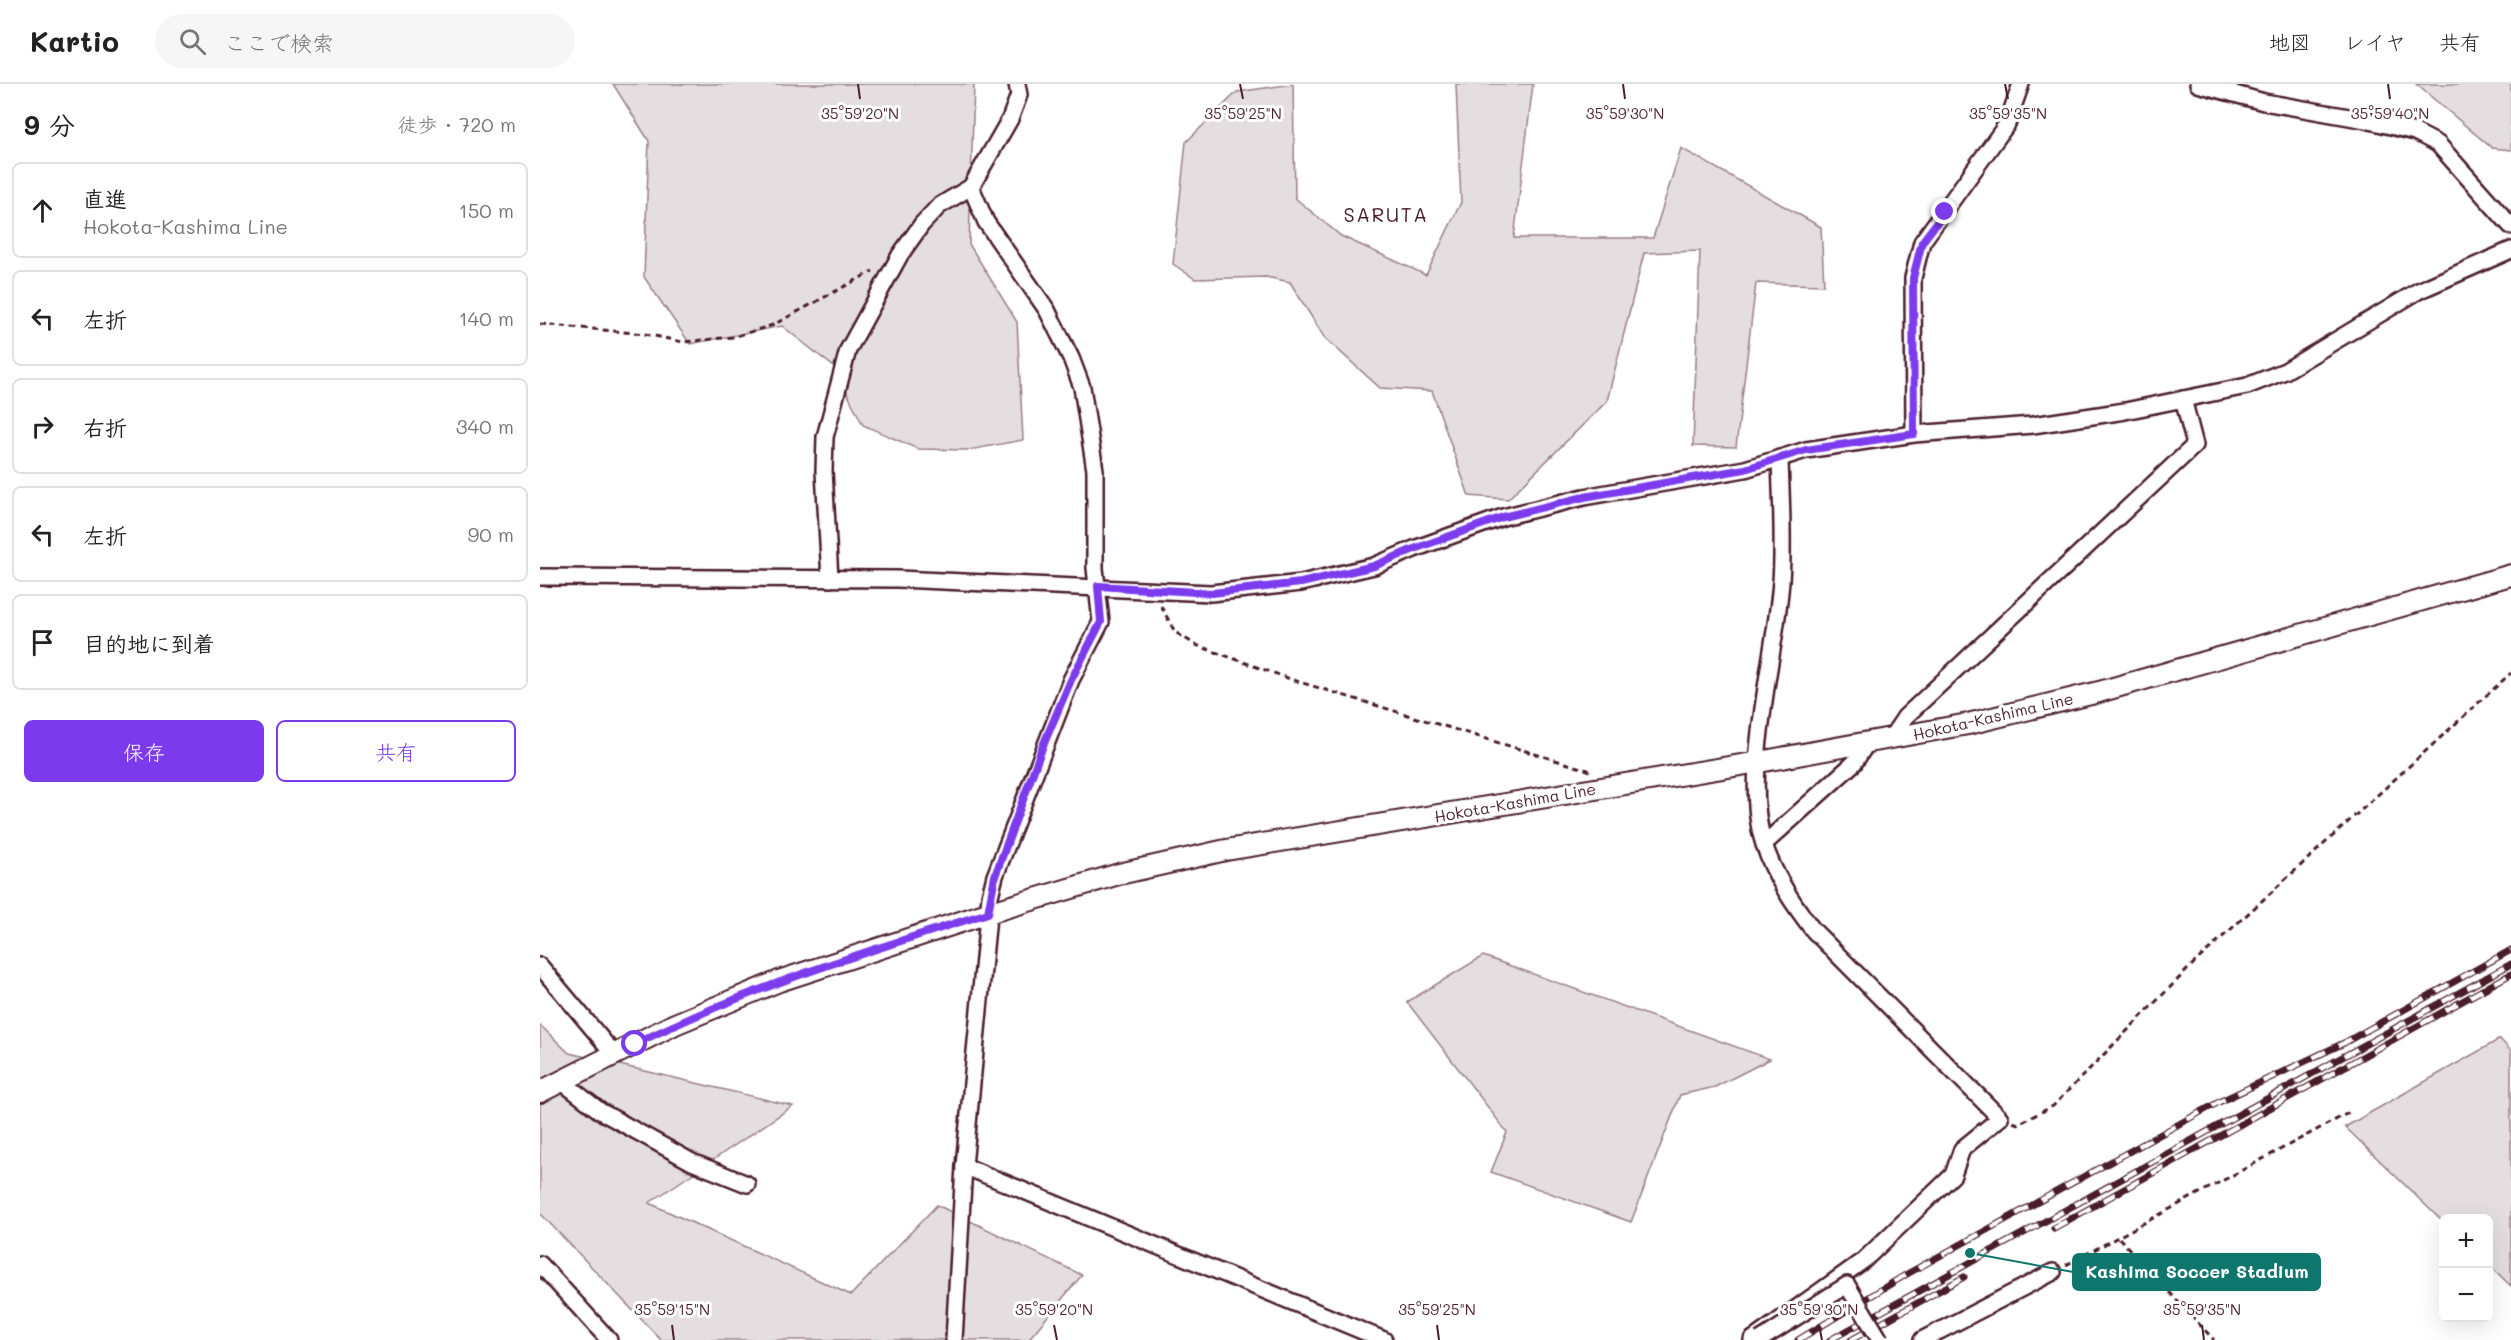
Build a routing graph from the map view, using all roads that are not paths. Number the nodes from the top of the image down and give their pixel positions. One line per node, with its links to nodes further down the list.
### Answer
1 (1017, 84): 4 (street)
2 (2021, 84): 8 (street)
3 (2198, 84): 5 (street)
4 (971, 187): 12 (street); 13 (street)
5 (2511, 226)
6 (2511, 250): 7 (street)
7 (2183, 399): 8 (street); 14 (street)
8 (1914, 434): 9 (street)
9 (1780, 458): 13 (street); 16 (street)
10 (2511, 575): 14 (main road, Hokota-Kashima Line)
11 (540, 578): 12 (street)
12 (830, 579): 13 (street)
13 (1098, 586): 18 (street)
14 (1892, 738): 15 (main road, Hokota-Kashima Line)
15 (1868, 743): 16 (main road, Hokota-Kashima Line); 17 (street)
16 (1759, 762): 17 (street); 18 (main road, Hokota-Kashima Line)
17 (1764, 844): 30 (street)
18 (988, 913): 20 (main road, Hokota-Kashima Line); 23 (street)
19 (540, 966): 20 (street)
20 (614, 1054): 21 (main road, Hokota-Kashima Line)
21 (561, 1081): 22 (main road, Hokota-Kashima Line); 24 (street)
22 (540, 1092)
23 (964, 1166): 28 (street); 29 (street)
24 (747, 1184)
25 (540, 1264): 27 (street)
26 (2053, 1272): 33 (street)
27 (609, 1340)
28 (954, 1340)
29 (1384, 1340)
30 (1752, 1340)
31 (1760, 1340): 32 (street, bridge)
32 (1880, 1340)
33 (1922, 1340)

